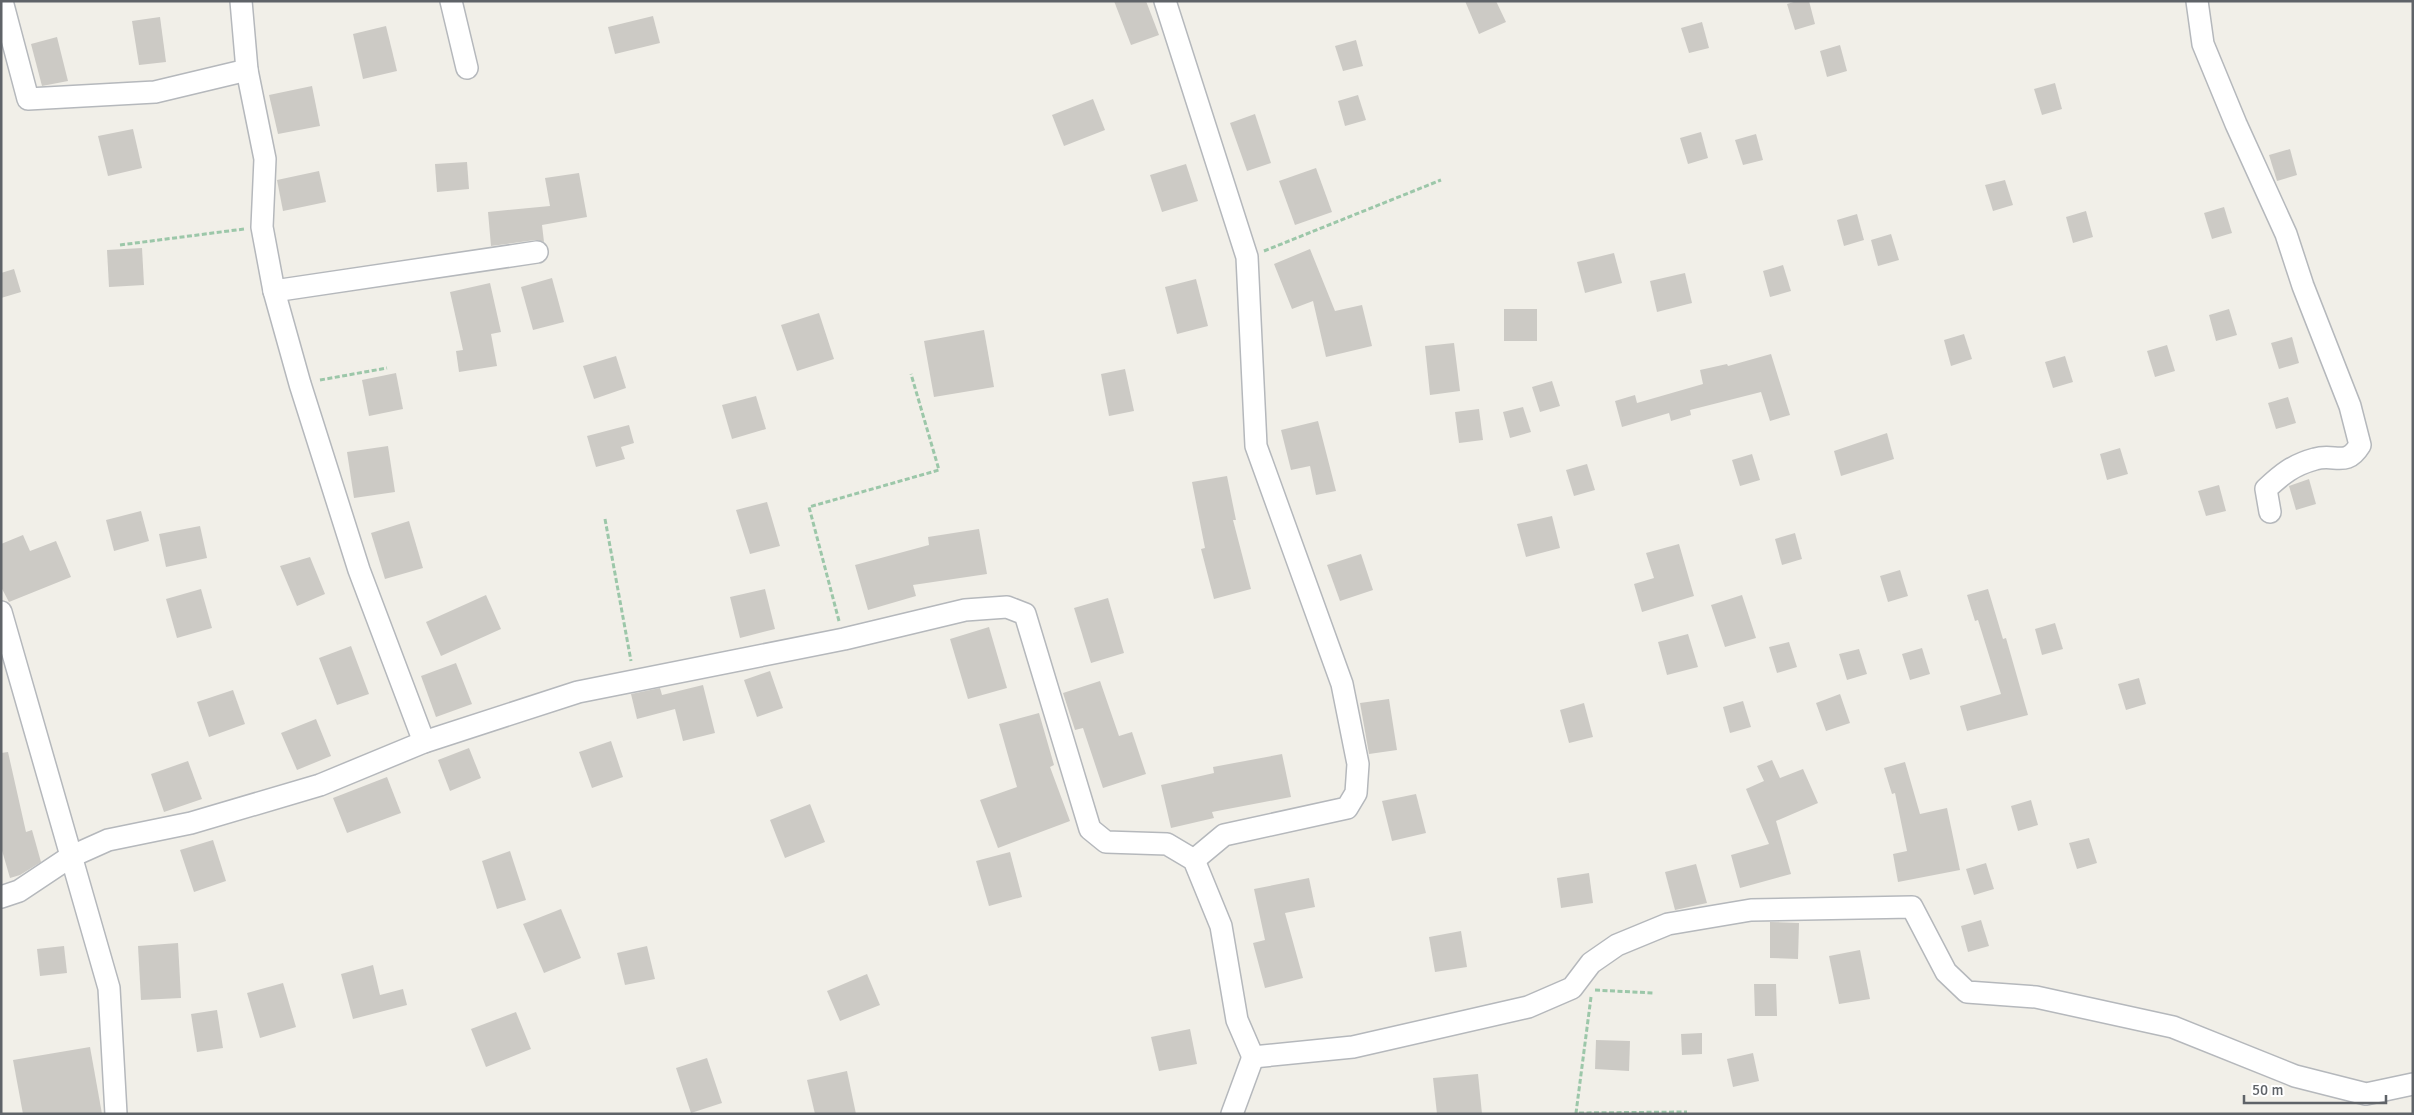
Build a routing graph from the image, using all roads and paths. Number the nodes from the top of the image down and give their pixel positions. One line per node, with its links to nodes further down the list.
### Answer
1 (2, 1): 7 (street)
2 (241, 1): 7 (street)
3 (451, 1): 6 (street)
4 (1165, 1): 12 (street)
5 (2196, 1): 17 (street)
6 (467, 68)
7 (247, 70): 9 (street)
8 (1442, 180): 12 (path)
9 (262, 227): 10 (path); 13 (street)
10 (120, 245)
11 (536, 252): 13 (street)
12 (1247, 258): 24 (street)
13 (274, 291): 16 (street)
14 (387, 368): 16 (path)
15 (911, 374): 20 (path)
16 (300, 384): 22 (street)
17 (2270, 512)
18 (605, 519): 21 (path)
19 (1, 612): 23 (street)
20 (844, 639): 21 (street); 24 (street)
21 (635, 681): 22 (street)
22 (424, 742): 23 (street)
23 (70, 857): 25 (street); 30 (street)
24 (1194, 860): 27 (street)
25 (1, 897)
26 (1654, 993): 29 (path)
27 (1253, 1057): 28 (street); 31 (street)
28 (2413, 1084)
29 (1687, 1112)
30 (116, 1114)
31 (1232, 1114)

